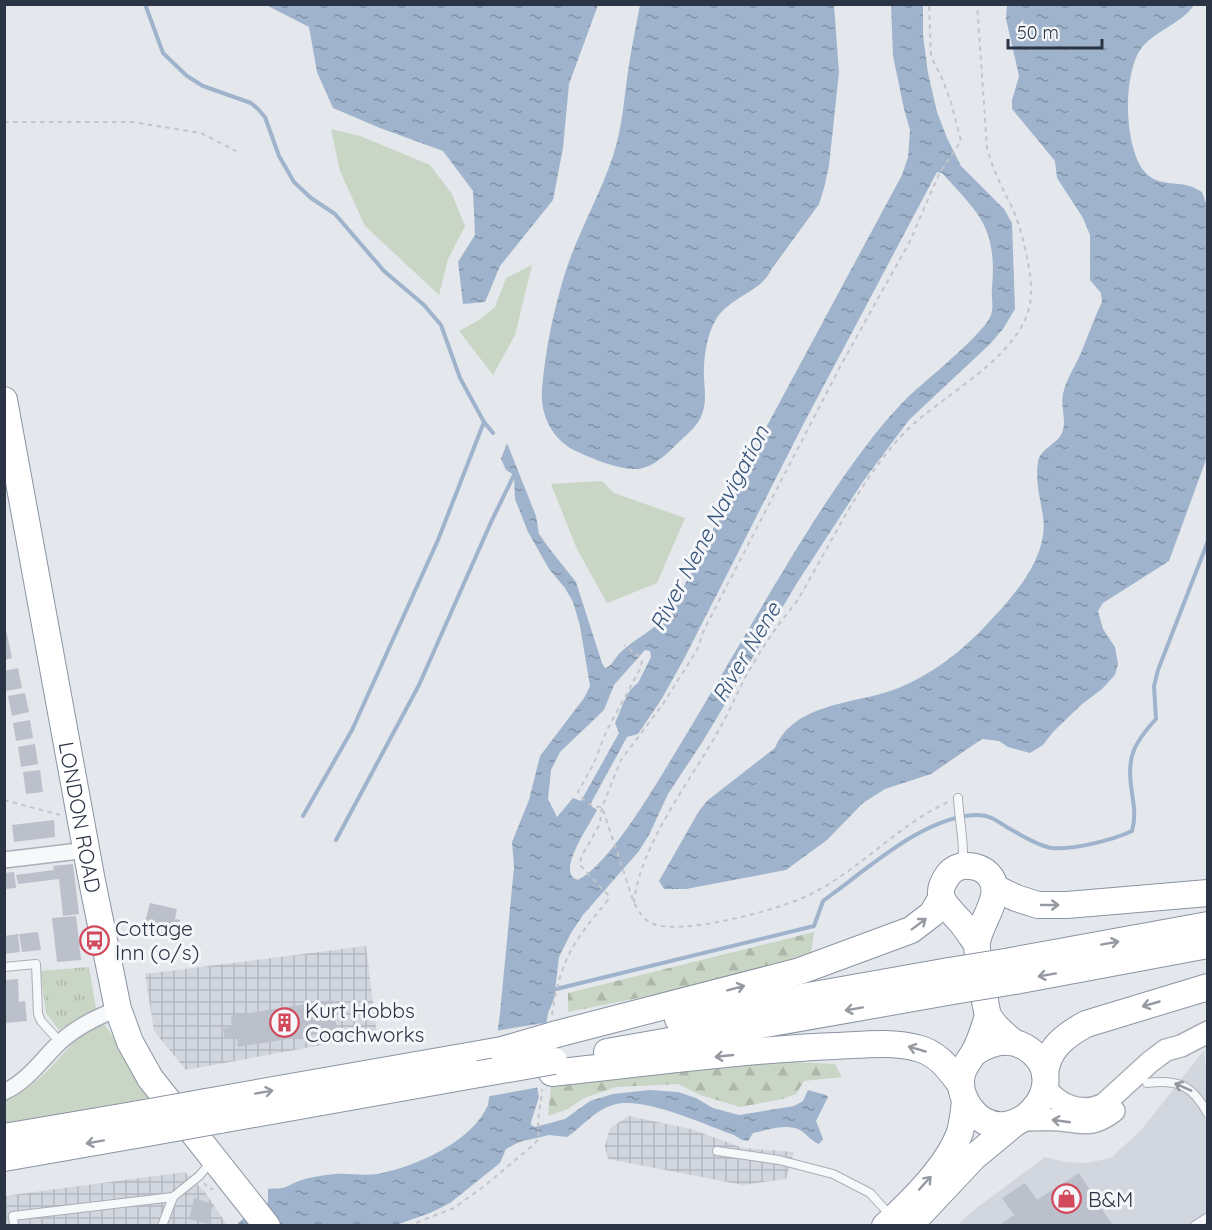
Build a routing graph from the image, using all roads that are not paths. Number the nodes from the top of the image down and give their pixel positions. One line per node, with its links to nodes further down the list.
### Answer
1 (4, 400): 3 (highway, LONDON ROAD)
2 (958, 798): 5 (lane)
3 (87, 850): 4 (street); 15 (highway, LONDON ROAD)
4 (4, 860)
5 (963, 866): 6 (highway); 8 (highway)
6 (994, 888): 7 (highway, one-way to 7); 10 (highway)
7 (1208, 893)
8 (941, 899): 10 (highway); 21 (highway, one-way to 8)
9 (1208, 925): 13 (highway, one-way to 9)
10 (976, 943): 16 (highway)
11 (1208, 945): 13 (highway, one-way to 13)
12 (4, 966): 18 (lane)
13 (1013, 971): 21 (highway, bridge)
14 (1208, 987): 24 (highway, one-way to 24)
15 (118, 1009): 18 (street); 35 (highway, LONDON ROAD)
16 (988, 1016): 19 (highway); 22 (highway)
17 (1208, 1032): 20 (main road)
18 (60, 1042): 26 (street)
19 (1013, 1042): 22 (highway); 24 (highway)
20 (1181, 1046): 24 (main road); 25 (main road)
21 (555, 1052): 23 (highway, bridge); 23 (highway, bridge); 27 (highway, one-way to 21)
22 (974, 1053): 27 (highway)
23 (485, 1065): 28 (highway, one-way to 23); 28 (highway)
24 (1045, 1080): 30 (highway)
25 (1147, 1083): 29 (lane, one-way to 25); 30 (main road, one-way to 30)
26 (4, 1092)
27 (963, 1092): 30 (highway); 38 (highway, one-way to 27)
28 (213, 1111): 31 (highway, bridge)
29 (1208, 1114)
30 (1019, 1122): 38 (highway)
31 (146, 1123): 32 (highway); 34 (highway, one-way to 34)
32 (4, 1137)
33 (717, 1150): 38 (lane)
34 (4, 1158)
35 (214, 1158): 36 (lane); 41 (highway, LONDON ROAD)
36 (173, 1197): 39 (lane); 40 (lane)
37 (1208, 1217): 42 (lane)
38 (896, 1223)
39 (14, 1226)
40 (162, 1226)
41 (267, 1226)
42 (1194, 1226)

